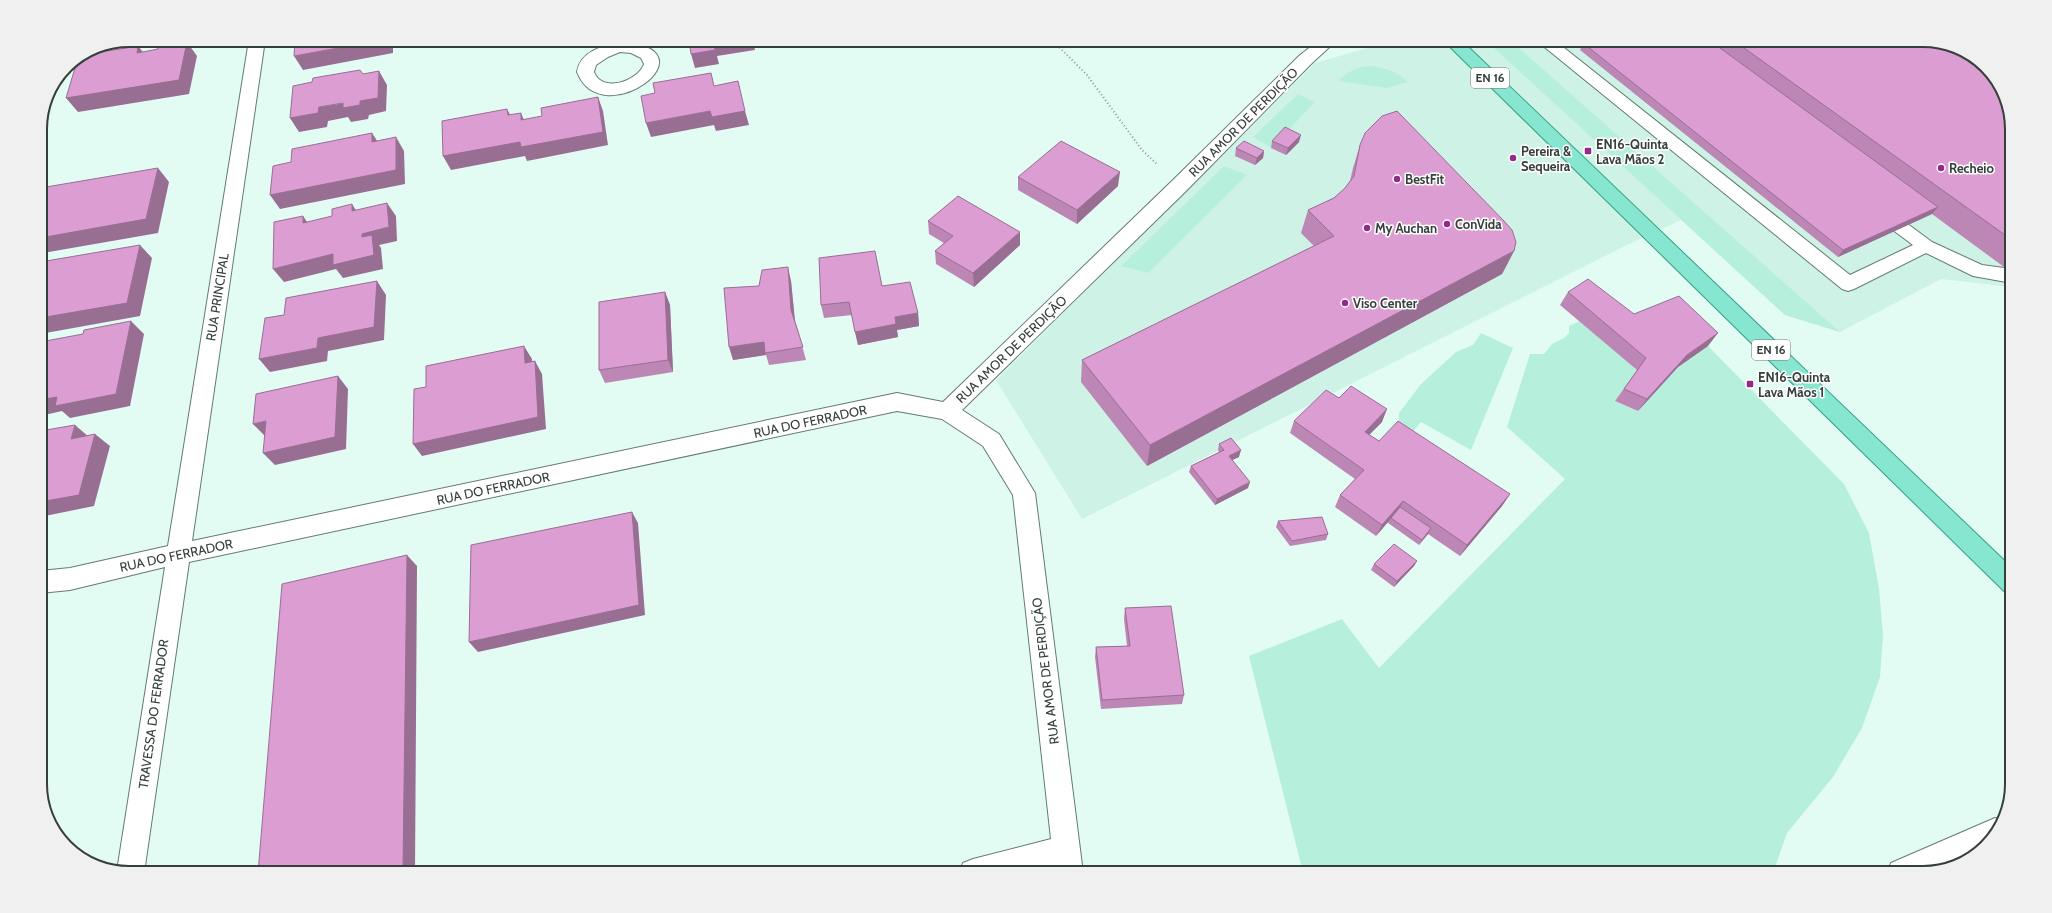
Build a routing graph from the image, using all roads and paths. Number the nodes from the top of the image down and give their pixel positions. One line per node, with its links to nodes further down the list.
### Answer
1 (256, 47): 11 (street, RUA PRINCIPAL)
2 (1059, 47): 6 (path)
3 (1321, 47): 6 (street, RUA AMOR DE PERDIÇÃO)
4 (1458, 47): 12 (main road, EN 16)
5 (1554, 47): 8 (lane)
6 (1180, 185): 10 (street, RUA AMOR DE PERDIÇÃO)
7 (1868, 203): 8 (lane)
8 (1926, 246): 9 (lane)
9 (2005, 275)
10 (947, 411): 11 (street, RUA DO FERRADOR); 15 (street, RUA AMOR DE PERDIÇÃO)
11 (177, 554): 13 (street, RUA DO FERRADOR); 16 (street, TRAVESSA DO FERRADOR)
12 (2005, 577)
13 (47, 581)
14 (1988, 834): 18 (street)
15 (1068, 861): 17 (street)
16 (131, 866)
17 (1028, 866)
18 (1917, 866)

